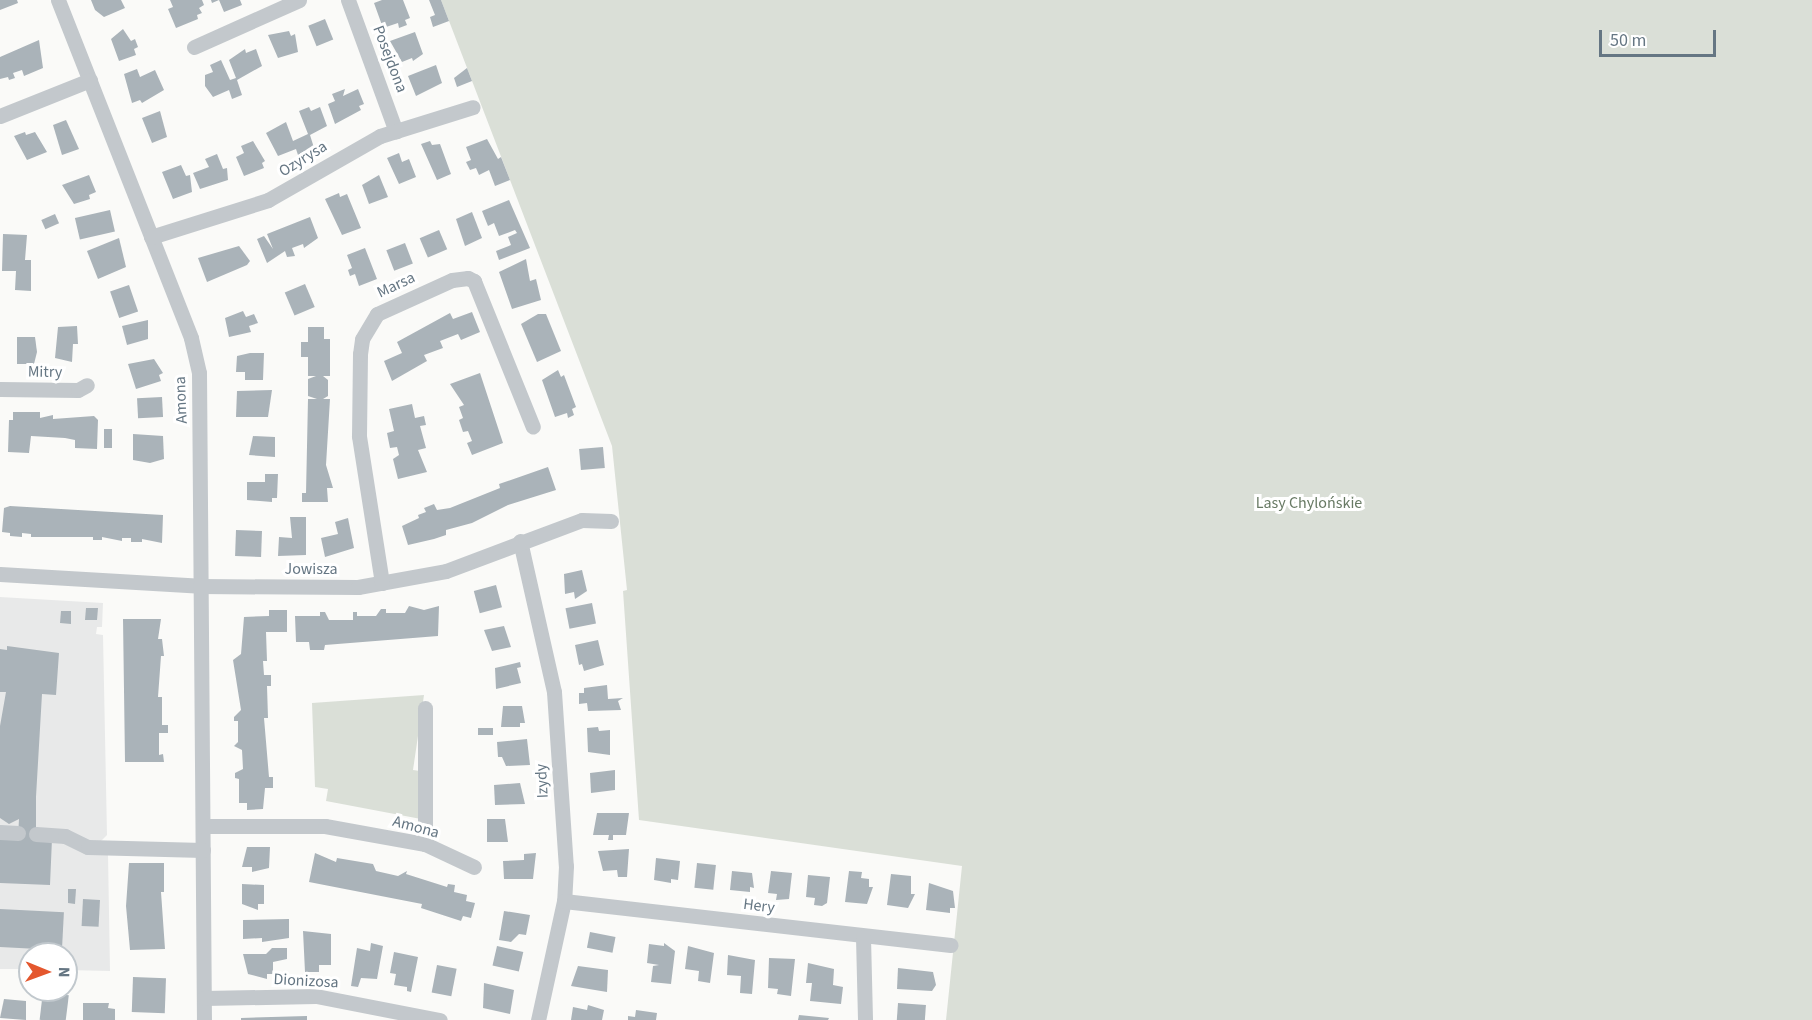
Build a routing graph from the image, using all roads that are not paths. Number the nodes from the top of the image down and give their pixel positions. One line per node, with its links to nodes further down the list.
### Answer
1 (58, 0): 5 (street, Amona)
2 (299, 0): 4 (street)
3 (348, 0): 8 (street, Posejdona)
4 (194, 47)
5 (90, 80): 7 (street); 9 (street, Amona)
6 (472, 107): 8 (street, Ozyrysa)
7 (0, 116)
8 (396, 132): 9 (street, Ozyrysa)
9 (151, 237): 17 (street, Amona)
10 (87, 385): 11 (street, Mitry)
11 (0, 389)
12 (533, 427): 16 (street, Marsa)
13 (611, 521): 14 (street, Jowisza)
14 (520, 541): 16 (street, Jowisza); 26 (street, Izydy)
15 (0, 574): 17 (street, Jowisza)
16 (382, 583): 17 (street, Jowisza)
17 (200, 586): 19 (street, Amona)
18 (425, 708): 23 (street)
19 (203, 826): 23 (street, Amona); 24 (street, Amona)
20 (0, 832): 21 (street)
21 (18, 833)
22 (36, 834): 24 (street)
23 (425, 844): 25 (street, Amona)
24 (203, 849): 29 (street, Amona)
25 (474, 867)
26 (564, 901): 27 (street, Hery); 32 (street, Izydy)
27 (863, 937): 28 (street, Hery); 33 (street)
28 (951, 945)
29 (204, 998): 30 (street, Amona); 31 (street, Dionizosa)
30 (204, 1020)
31 (440, 1020)
32 (538, 1020)
33 (865, 1020)

